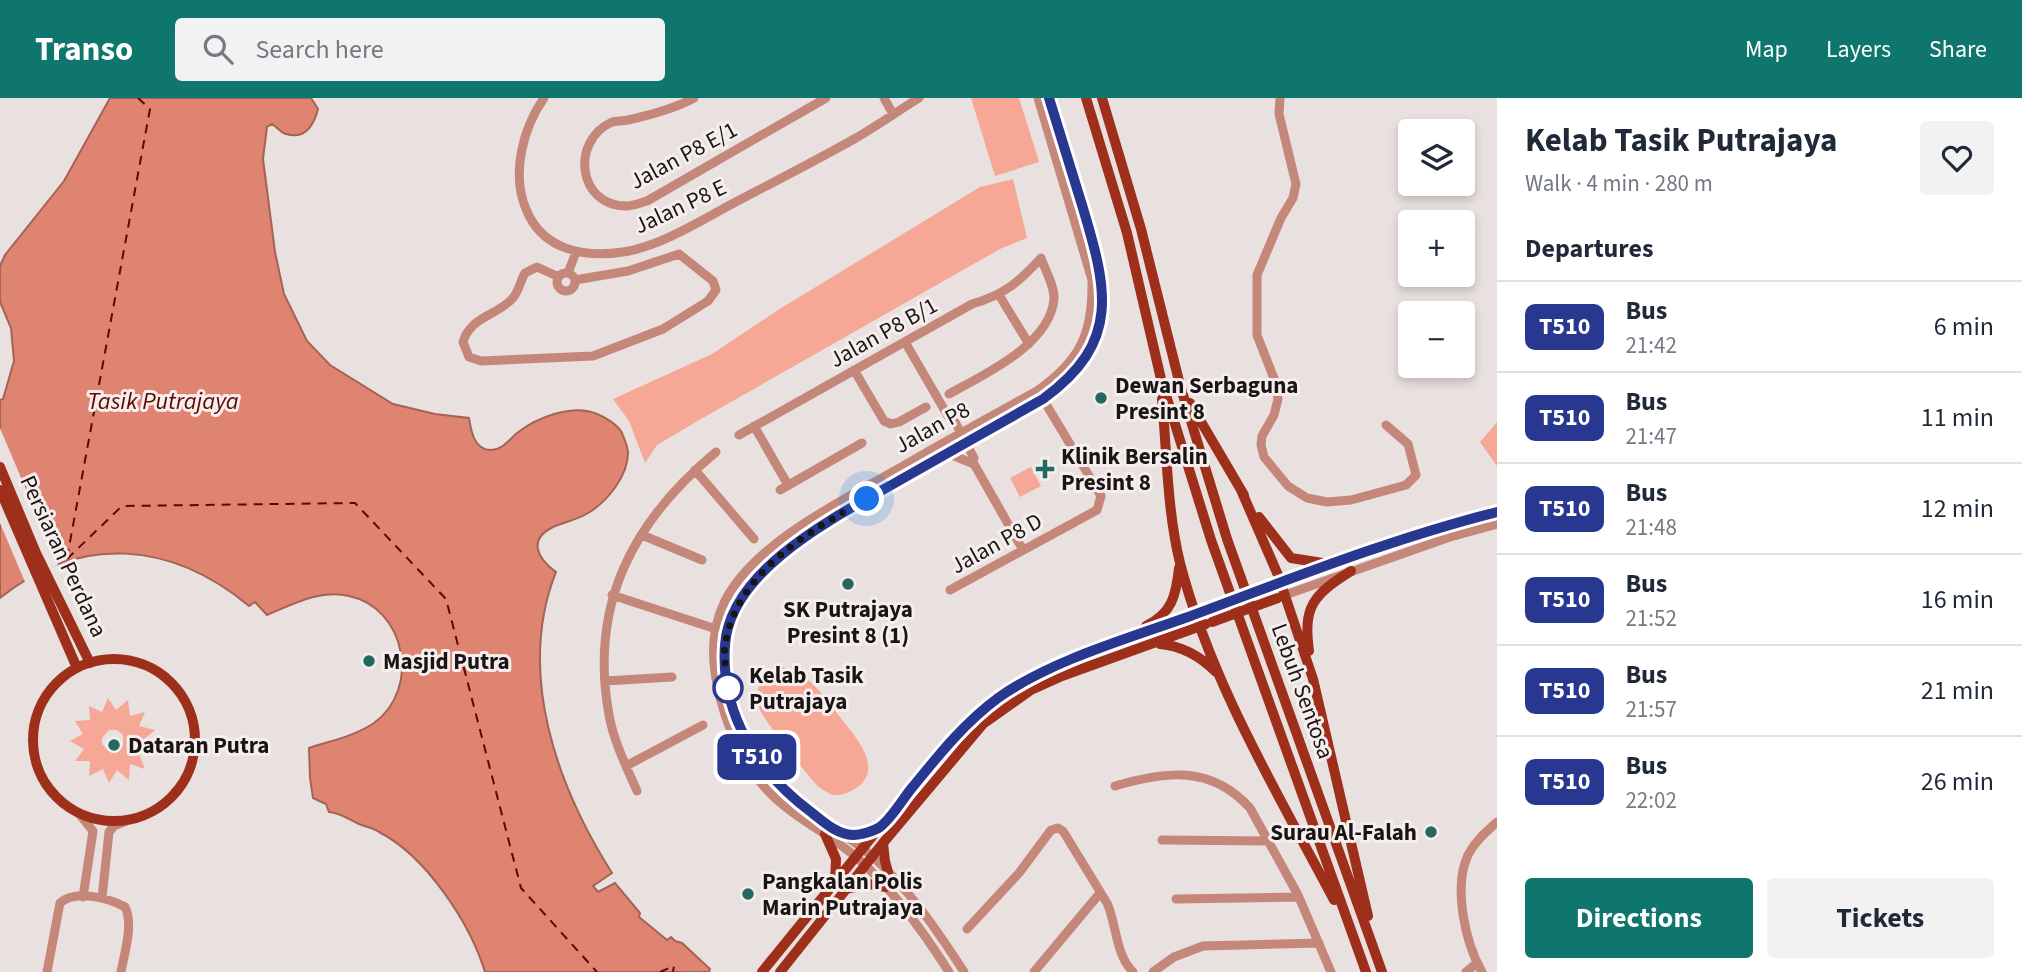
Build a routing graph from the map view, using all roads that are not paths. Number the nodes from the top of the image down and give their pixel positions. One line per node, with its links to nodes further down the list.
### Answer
1 (544, 98): 14 (street, Jalan P8 E)
2 (694, 98): 3 (street, Jalan P8 E/1)
3 (826, 98)
4 (884, 98): 12 (street)
5 (919, 98): 12 (street, Jalan P8 E)
6 (1038, 98): 27 (street, Jalan P8)
7 (1049, 98): 23 (street, Jalan P8)
8 (1086, 98): 20 (main road, Lebuh Sentosa)
9 (1102, 98): 21 (main road, Lebuh Sentosa)
10 (1274, 98): 13 (street)
11 (1280, 98): 13 (street)
12 (893, 114): 14 (street, Jalan P8 E)
13 (1279, 114): 25 (street)
14 (576, 252): 15 (street)
15 (567, 277): 15 (street)
16 (999, 295): 17 (street, Jalan P8 B/1); 18 (street); 18 (street, Jalan P8 B/1)
17 (905, 342): 19 (street, Jalan P8 B/1); 27 (street)
18 (1029, 344): 22 (street)
19 (854, 370): 24 (street); 26 (street, Jalan P8 B/1)
20 (1161, 379): 45 (main road); 90 (main road, Lebuh Sentosa)
21 (1180, 385): 38 (main road); 93 (main road, Lebuh Sentosa)
22 (949, 394)
23 (1043, 399): 28 (street, Jalan P8); 43 (street, Jalan P8 D)
24 (926, 407)
25 (1386, 425)
26 (754, 426): 29 (street, Jalan P8 B/1); 30 (street)
27 (958, 434): 31 (street); 55 (street, Jalan P8)
28 (981, 434): 31 (street, Jalan P8); 34 (street)
29 (739, 435)
30 (862, 443)
31 (963, 444): 33 (street, Jalan P8); 34 (street)
32 (716, 452): 36 (street)
33 (947, 453): 34 (street); 56 (street, Jalan P8)
34 (972, 461): 43 (street)
35 (0, 467): 48 (main road, Persiaran Perdana)
36 (695, 470): 41 (street); 42 (street)
37 (0, 490): 48 (main road, Persiaran Perdana)
38 (1241, 490): 46 (main road); 49 (main road)
39 (1497, 512): 46 (street)
40 (1497, 524): 47 (street)
41 (642, 535): 44 (street); 51 (street)
42 (754, 540)
43 (1023, 550): 50 (street, Jalan P8 D)
44 (702, 560)
45 (1180, 562): 53 (main road); 58 (main road)
46 (1329, 564): 49 (street)
47 (1350, 571): 52 (street); 63 (main road)
48 (44, 581): 59 (main road, Persiaran Perdana); 60 (main road, Persiaran Perdana)
49 (1277, 583): 52 (main road); 53 (main road, bridge)
50 (950, 590)
51 (612, 595): 55 (street); 64 (street)
52 (1282, 597): 54 (main road, bridge); 63 (main road)
53 (1201, 612): 54 (main road); 58 (main road)
54 (1200, 626): 57 (main road); 62 (main road)
55 (716, 629): 56 (street); 73 (street, Jalan P8)
56 (727, 632): 73 (street, Jalan P8)
57 (1154, 643): 62 (main road); 76 (main road)
58 (1112, 644): 72 (main road)
59 (90, 663): 60 (main road); 70 (main road)
60 (77, 668): 69 (main road)
61 (672, 677): 64 (street)
62 (1220, 677): 90 (main road)
63 (1313, 679): 93 (main road)
64 (605, 681): 66 (street)
65 (703, 725): 66 (street)
66 (626, 766): 68 (street)
67 (1115, 786): 75 (street)
68 (637, 790)
69 (80, 814): 70 (main road); 85 (street)
70 (126, 821): 87 (street)
71 (1497, 822): 92 (street)
72 (880, 827): 73 (main road); 77 (main road)
73 (831, 833): 77 (street, Jalan P8); 81 (main road)
74 (1162, 840): 75 (street)
75 (1269, 841): 86 (street)
76 (883, 842): 78 (main road); 80 (main road)
77 (859, 853): 78 (street, Jalan P8); 79 (street, Jalan P8); 81 (main road)
78 (872, 856): 79 (main road); 80 (street, Jalan P8)
79 (865, 866): 82 (street, Jalan P8); 83 (main road)
80 (888, 872): 100 (street, Jalan P8)
81 (835, 882): 97 (main road)
82 (886, 887): 83 (main road); 99 (street, Jalan P8)
83 (845, 889): 98 (main road)
84 (1100, 893): 89 (street); 94 (street); 101 (street)
85 (83, 897): 87 (street); 95 (street)
86 (1298, 897): 88 (street); 91 (street)
87 (102, 898): 96 (street)
88 (1176, 900)
89 (967, 929)
90 (1352, 934): 104 (main road, Lebuh Sentosa)
91 (1319, 943): 102 (street); 103 (street)
92 (1480, 967): 105 (street)
93 (1380, 968)
94 (1130, 971)
95 (47, 972)
96 (121, 972)
97 (762, 972)
98 (780, 972)
99 (949, 972)
100 (964, 972)
101 (1034, 972)
102 (1153, 972)
103 (1331, 972)
104 (1366, 972)
105 (1466, 972)

